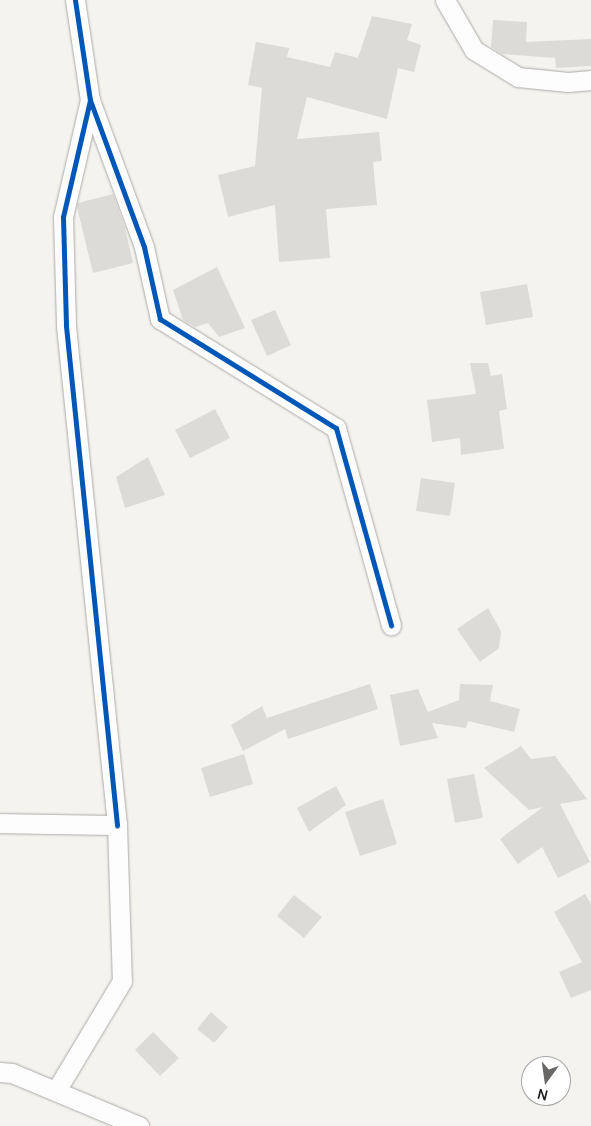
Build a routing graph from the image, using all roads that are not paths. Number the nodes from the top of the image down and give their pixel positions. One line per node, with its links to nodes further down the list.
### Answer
1 (75, 0): 4 (street)
2 (445, 0): 3 (street)
3 (591, 80)
4 (90, 100): 5 (street); 7 (street)
5 (391, 625)
6 (0, 823): 7 (street)
7 (117, 825): 9 (street)
8 (0, 1072): 9 (street)
9 (56, 1091): 10 (street)
10 (139, 1126)

